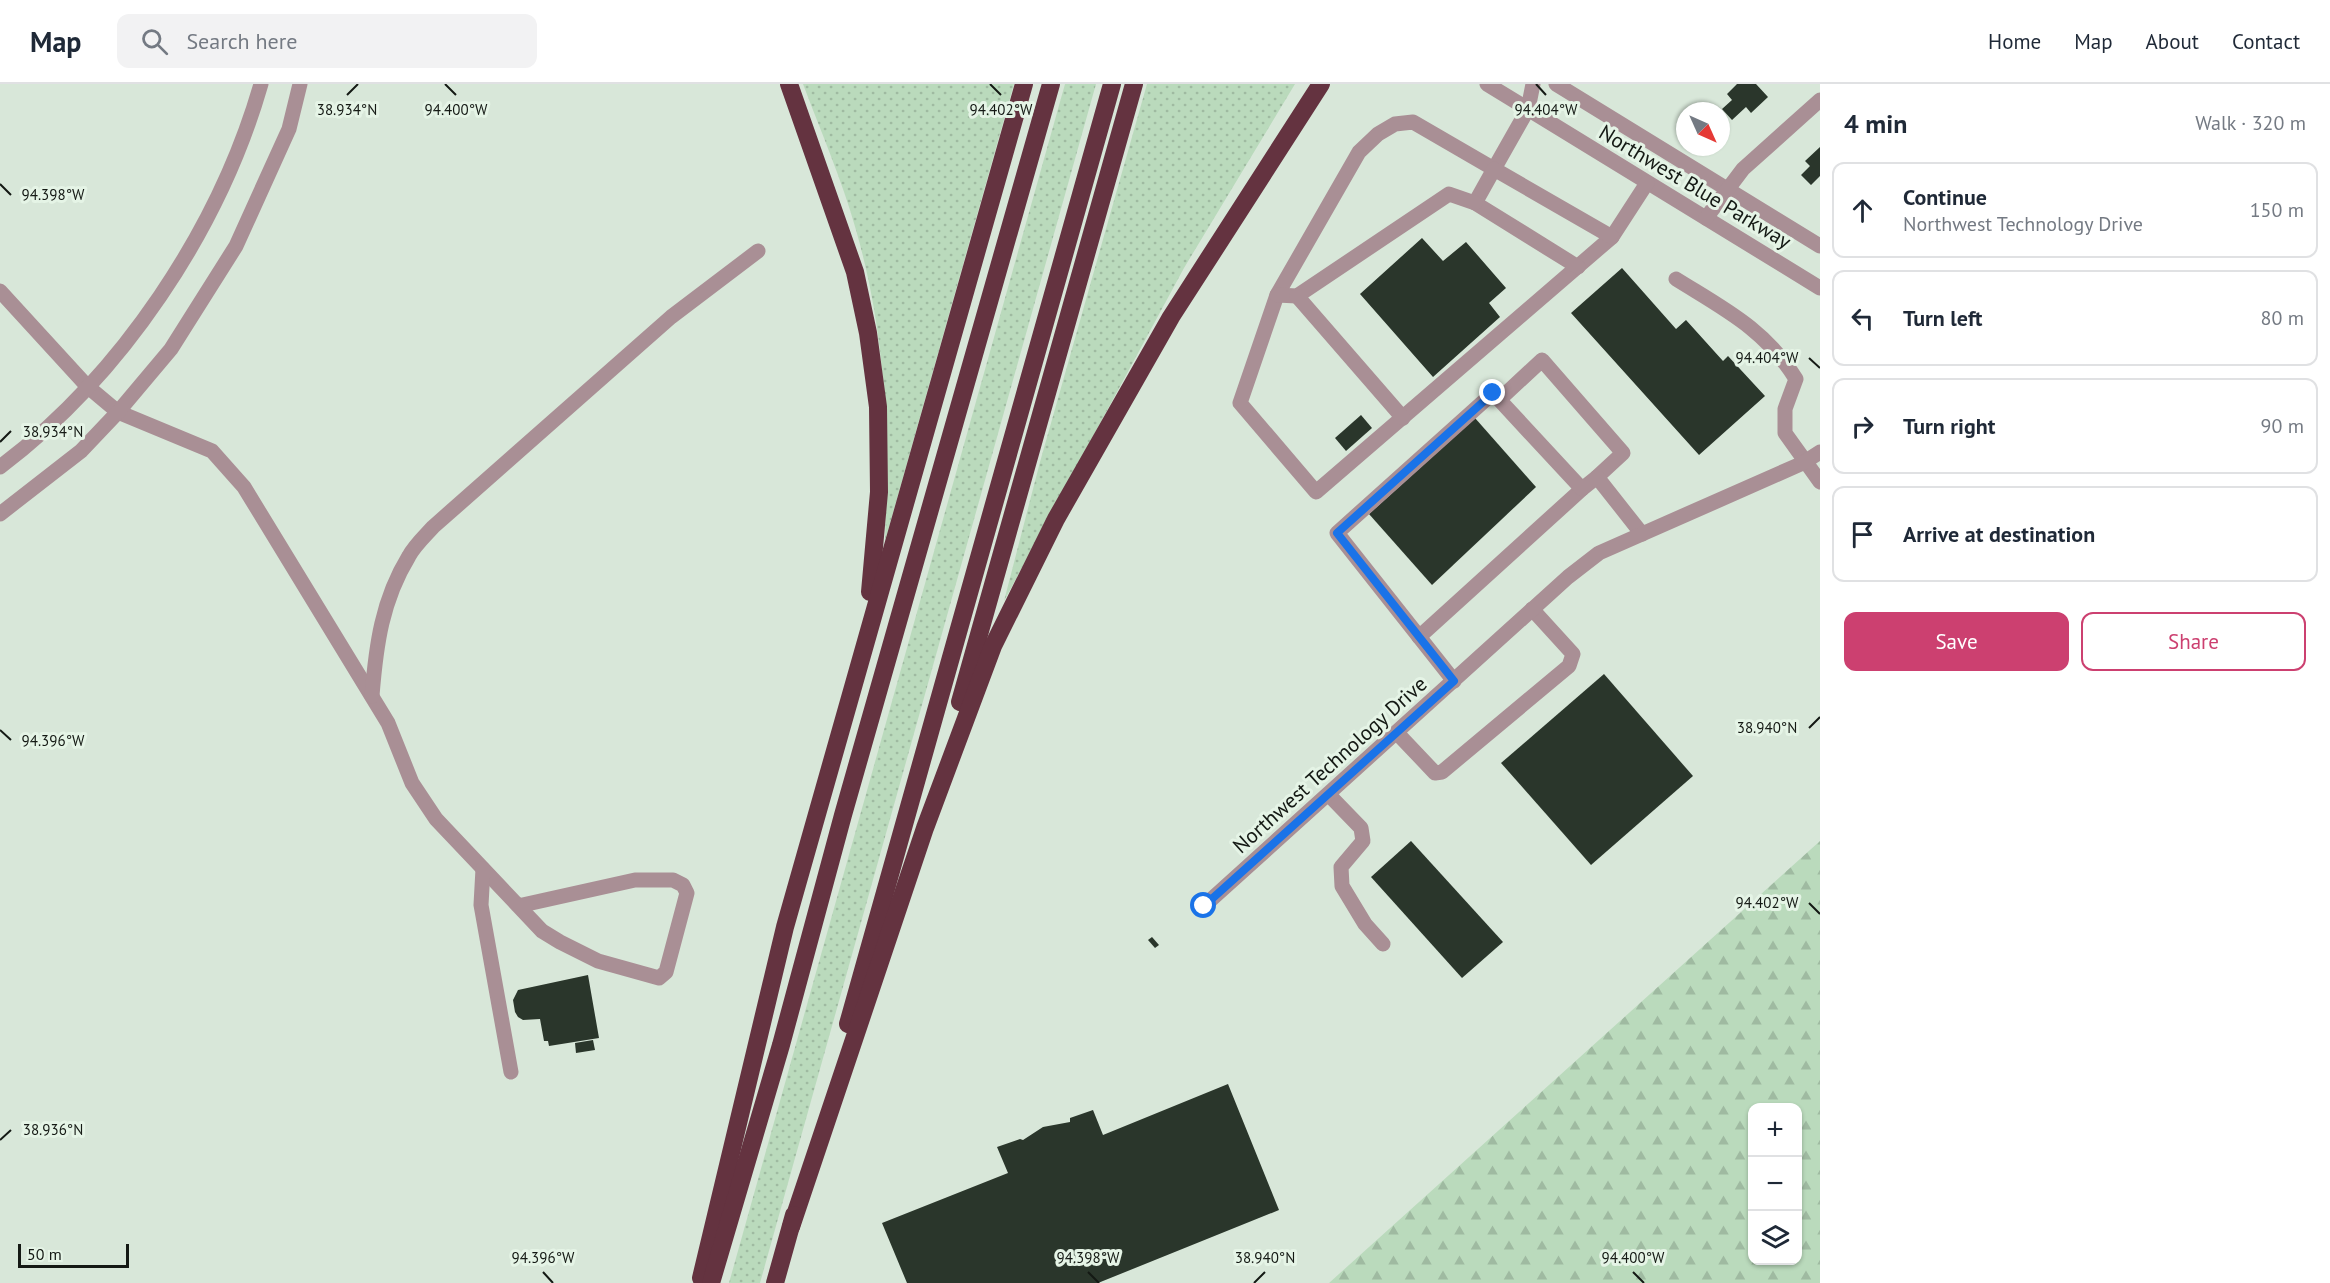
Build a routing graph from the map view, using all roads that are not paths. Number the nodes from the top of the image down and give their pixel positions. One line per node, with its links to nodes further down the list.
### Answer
1 (261, 84): 28 (street)
2 (300, 84): 30 (street)
3 (789, 84): 42 (highway)
4 (1024, 84): 42 (highway)
5 (1051, 84): 55 (highway)
6 (1112, 84): 53 (highway)
7 (1134, 84): 47 (highway)
8 (1321, 84): 47 (highway)
9 (1487, 84): 13 (street, Northwest Blue Parkway)
10 (1533, 84): 13 (street)
11 (1556, 84): 16 (street, Northwest Blue Parkway)
12 (1820, 100): 16 (street)
13 (1528, 109): 14 (street); 15 (street, Northwest Blue Parkway)
14 (1494, 169): 17 (street); 19 (street); 26 (street)
15 (1647, 183): 18 (street, Northwest Blue Parkway); 19 (street)
16 (1728, 190): 18 (street); 20 (street, Northwest Blue Parkway)
17 (1474, 203): 22 (street); 27 (street)
18 (1706, 218): 24 (street, Northwest Blue Parkway)
19 (1612, 237): 22 (street)
20 (1820, 246)
21 (759, 251): 44 (street)
22 (1578, 267): 31 (street)
23 (1676, 279): 33 (street)
24 (1820, 288)
25 (0, 291): 28 (street)
26 (1277, 295): 27 (street); 31 (street)
27 (1297, 296): 31 (street)
28 (87, 386): 30 (street); 34 (street)
29 (1500, 399): 35 (street); 37 (street); 41 (street)
30 (118, 412): 38 (street); 44 (street)
31 (1403, 418)
32 (1820, 452): 33 (street, Northwest Technology Drive)
33 (1806, 461): 36 (street); 39 (street, Northwest Technology Drive)
34 (0, 467)
35 (1597, 477): 37 (street); 39 (street)
36 (1820, 482)
37 (1582, 489): 41 (street)
38 (0, 514)
39 (1642, 534): 40 (street, Northwest Technology Drive)
40 (1532, 609): 43 (street, Northwest Technology Drive); 45 (street)
41 (1419, 638): 43 (street)
42 (861, 656): 54 (highway)
43 (1454, 681): 45 (street, Northwest Technology Drive)
44 (372, 696): 48 (street)
45 (1397, 733): 46 (street, Northwest Technology Drive)
46 (1329, 795): 50 (street, Northwest Technology Drive); 51 (street)
47 (925, 828): 53 (highway)
48 (483, 869): 49 (street); 52 (street)
49 (518, 906): 49 (street)
50 (1204, 906)
51 (1383, 944)
52 (511, 1072)
53 (791, 1227): 56 (highway)
54 (700, 1283)
55 (711, 1283)
56 (775, 1283)

